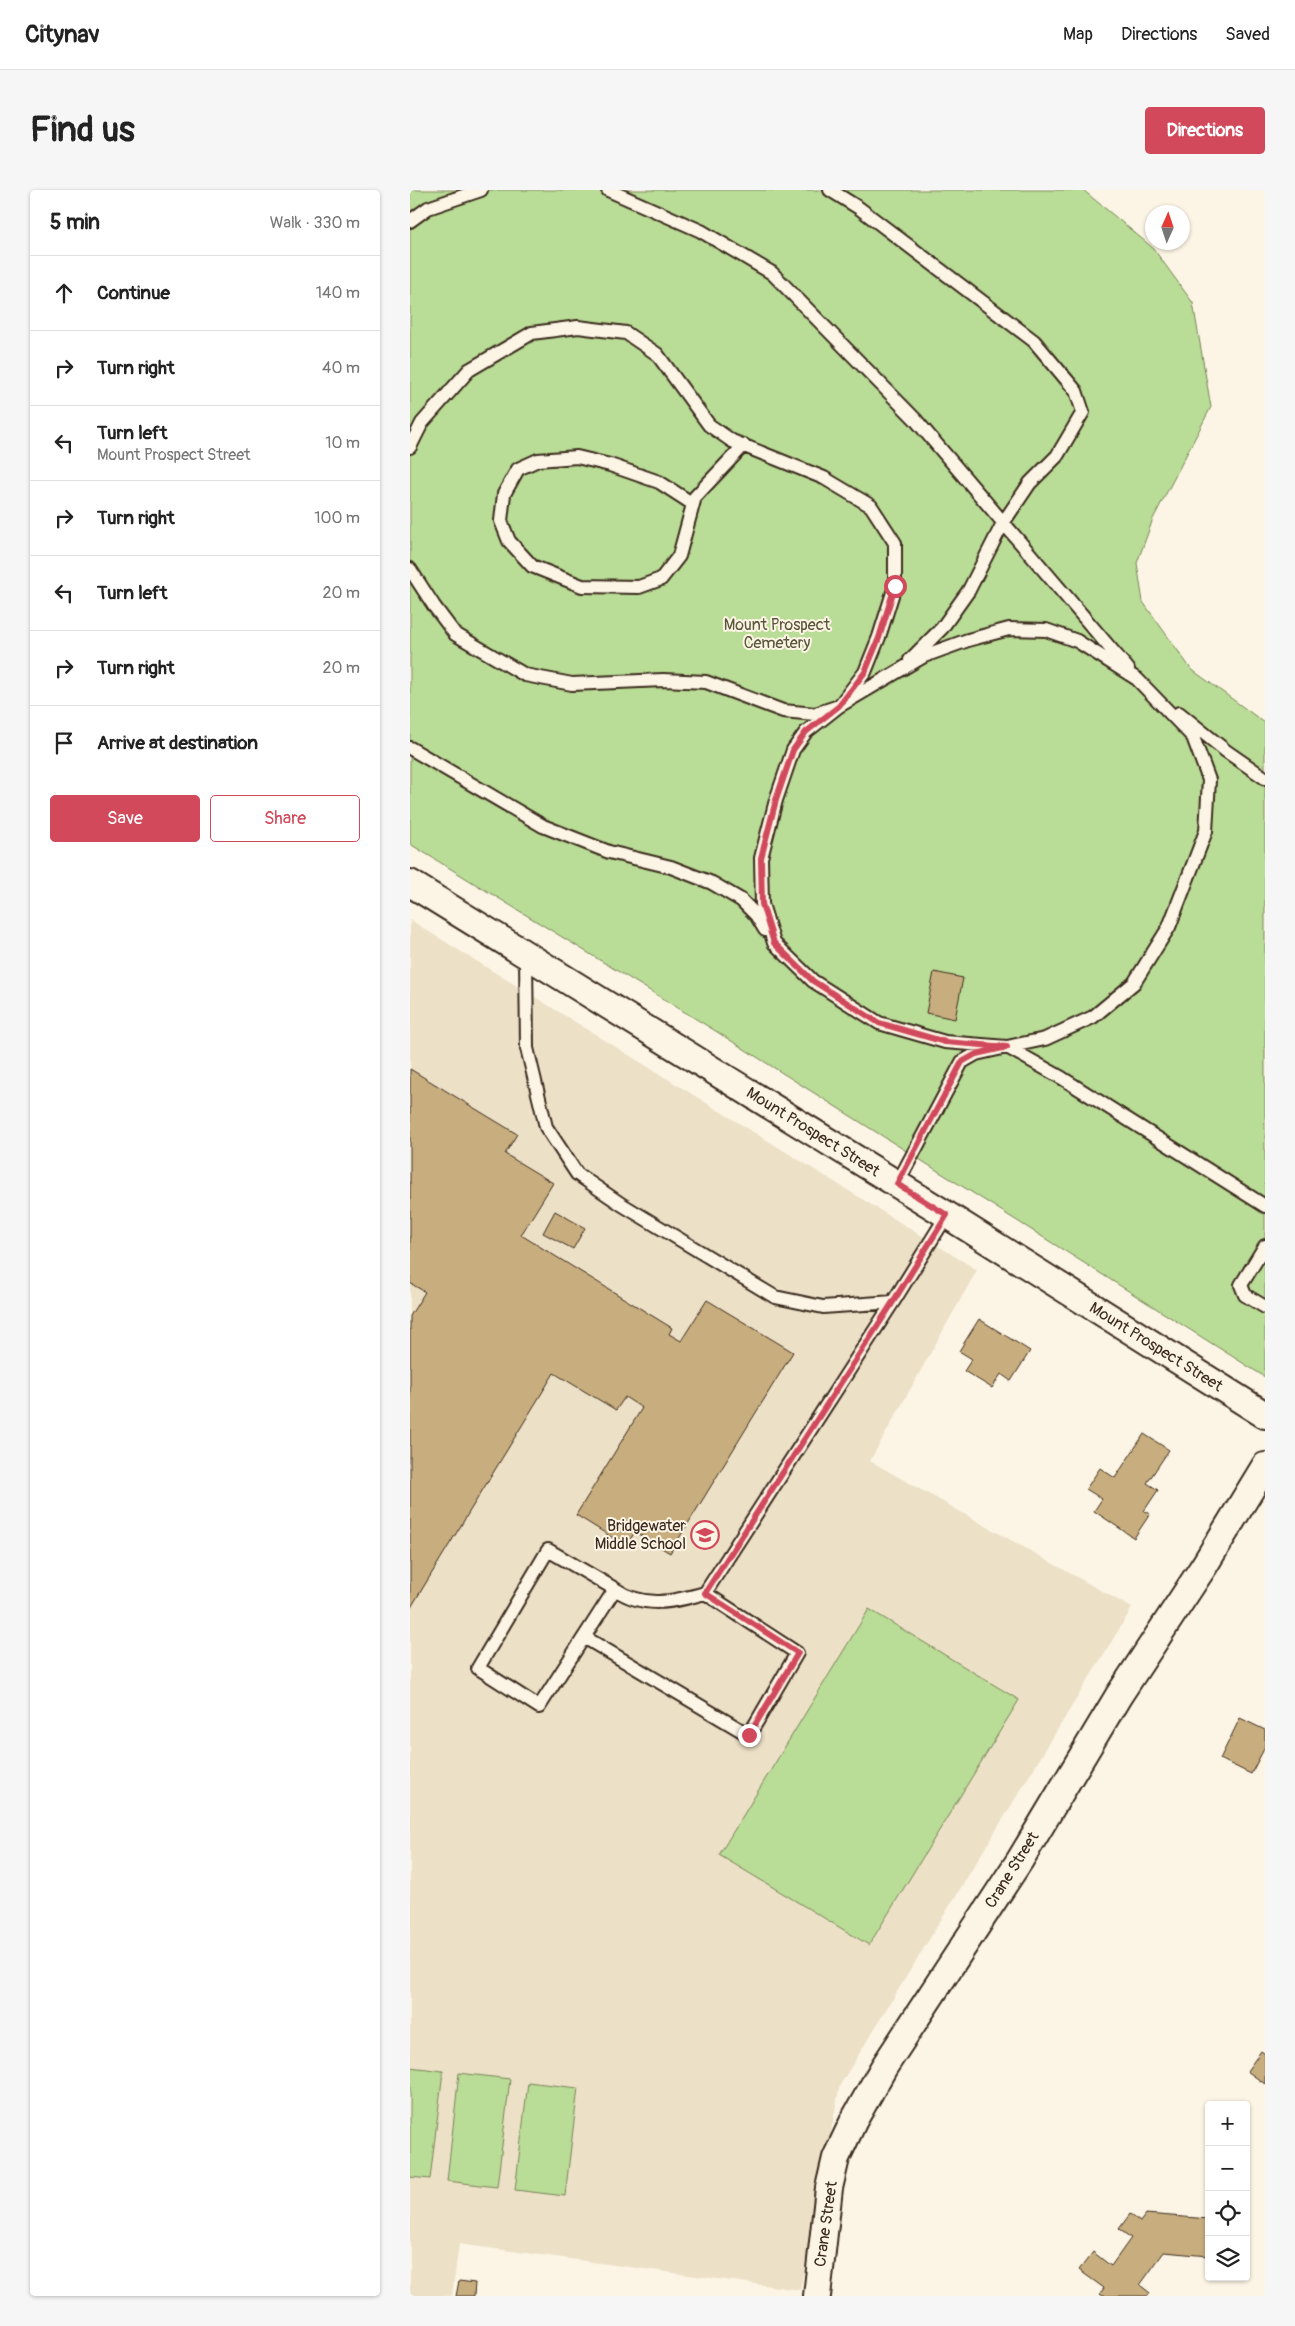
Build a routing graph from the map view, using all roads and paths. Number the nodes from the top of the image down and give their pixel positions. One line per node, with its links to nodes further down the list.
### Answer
1 (481, 190): 4 (lane)
2 (608, 190): 8 (lane)
3 (830, 190): 8 (lane)
4 (410, 221)
5 (744, 445): 6 (lane); 7 (lane); 12 (lane)
6 (410, 446)
7 (693, 504): 7 (lane)
8 (1003, 523): 10 (lane); 11 (lane)
9 (410, 569): 12 (lane)
10 (900, 670): 11 (lane); 12 (lane)
11 (1137, 679): 14 (lane); 18 (lane)
12 (839, 706): 16 (lane)
13 (410, 748): 16 (lane)
14 (1265, 778)
15 (410, 883): 17 (street, Mount Prospect Street)
16 (774, 943): 18 (lane)
17 (526, 955): 19 (street, Mount Prospect Street); 23 (lane)
18 (1007, 1047): 19 (lane); 20 (lane)
19 (897, 1184): 21 (street, Mount Prospect Street)
20 (1265, 1206)
21 (947, 1215): 23 (lane); 25 (street, Mount Prospect Street)
22 (1265, 1246): 24 (lane)
23 (893, 1302): 28 (lane)
24 (1265, 1307)
25 (1265, 1415)
26 (1265, 1466): 30 (street, Crane Street)
27 (615, 1590): 28 (lane); 29 (lane); 29 (lane)
28 (705, 1593): 29 (lane)
29 (584, 1637)
30 (817, 2296)

